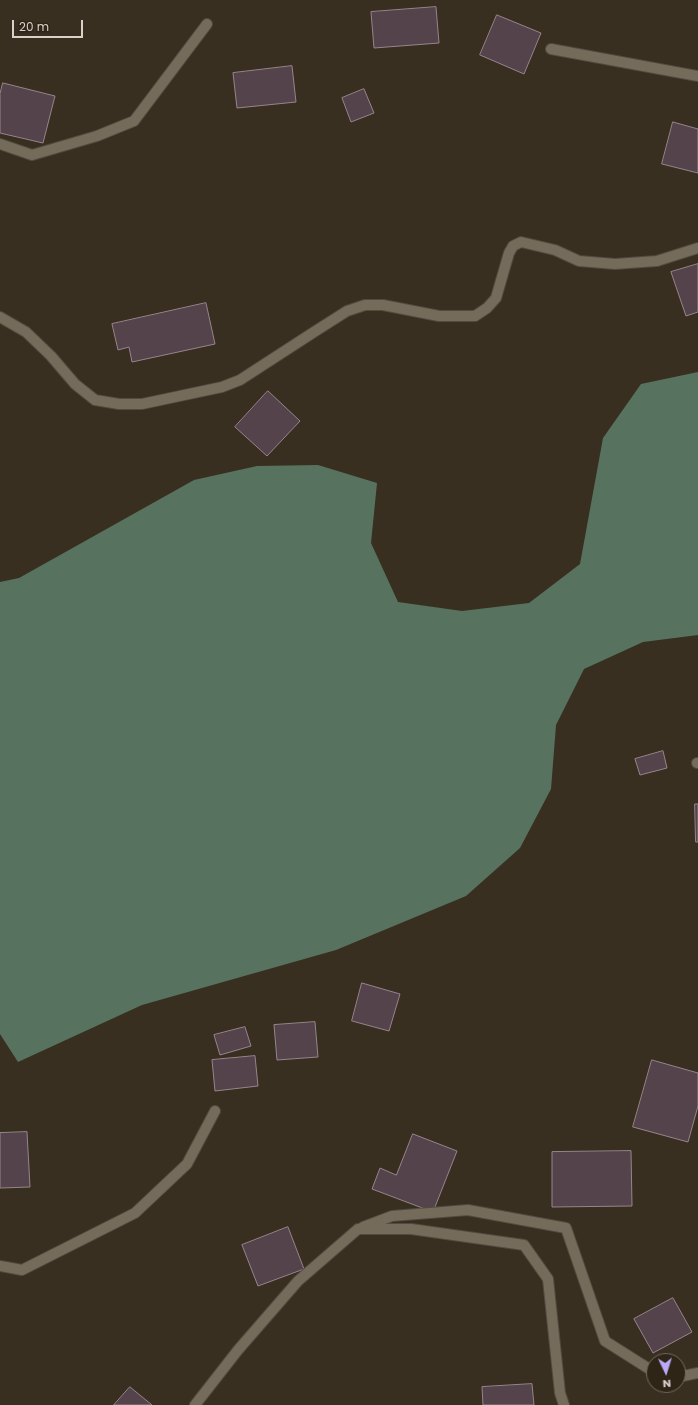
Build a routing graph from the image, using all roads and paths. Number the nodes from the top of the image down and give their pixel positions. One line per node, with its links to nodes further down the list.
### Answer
1 (207, 24): 4 (street)
2 (551, 50): 3 (street)
3 (698, 76)
4 (0, 144)
5 (698, 248): 6 (street)
6 (0, 317)
7 (215, 1111): 9 (street)
8 (358, 1229): 10 (street); 13 (street); 14 (street)
9 (0, 1266)
10 (646, 1367)
11 (698, 1373): 12 (street)
12 (686, 1375)
13 (195, 1405)
14 (564, 1405)

